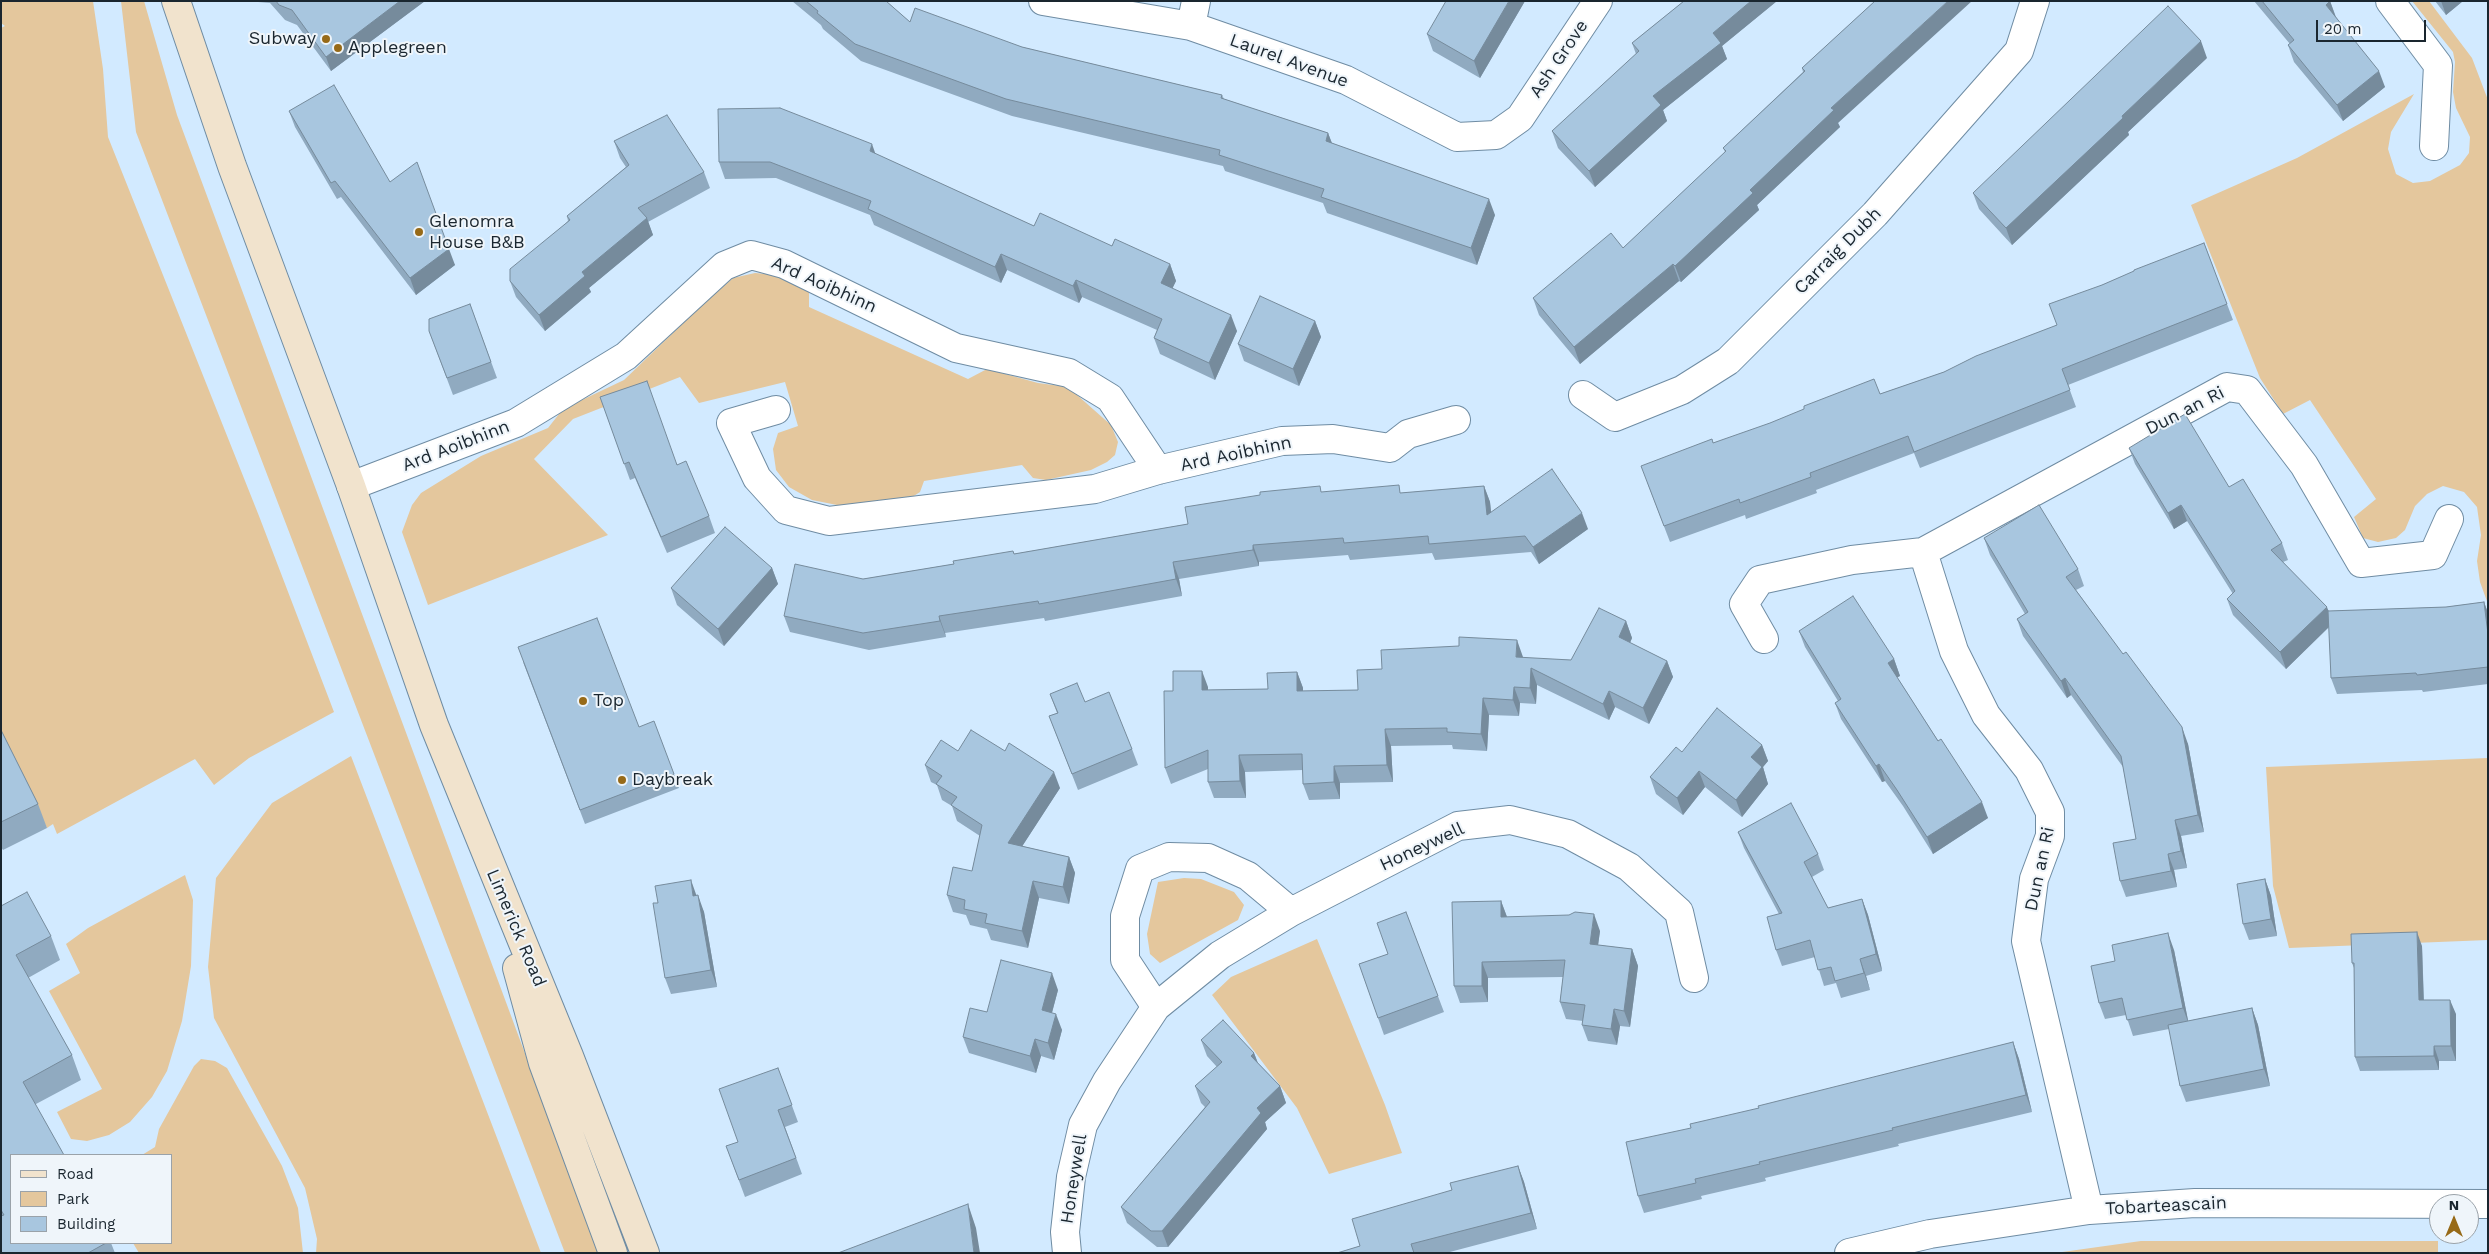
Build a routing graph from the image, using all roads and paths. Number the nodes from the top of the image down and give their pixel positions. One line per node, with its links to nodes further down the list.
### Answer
1 (176, 1): 13 (main road)
2 (1043, 1): 6 (street, Laurel Avenue)
3 (1598, 1): 7 (street, Ash Grove)
4 (2035, 1): 9 (street, Carraig Dubh)
5 (2390, 1): 8 (street)
6 (1194, 14): 7 (street, Laurel Avenue)
7 (1520, 118)
8 (2434, 146)
9 (1583, 395)
10 (776, 410): 12 (street, Ard Aoibhinn)
11 (1456, 420): 12 (street, Ard Aoibhinn)
12 (1158, 470): 13 (street, Ard Aoibhinn)
13 (351, 486): 17 (main road)
14 (2449, 519): 15 (street, Dun an Ri)
15 (1923, 552): 16 (street, Dun an Ri); 22 (street, Dun an Ri)
16 (1764, 639)
17 (485, 854): 23 (main road, Limerick Road); 24 (main road, Limerick Road)
18 (1291, 912): 19 (street, Honeywell); 20 (street, Honeywell); 20 (street)
19 (1694, 978)
20 (1156, 1007): 25 (street, Honeywell)
21 (2488, 1204): 22 (street, Tobarteascain)
22 (2089, 1210): 26 (street, Tobarteascain)
23 (613, 1253)
24 (645, 1253)
25 (1066, 1253)
26 (1849, 1253)

